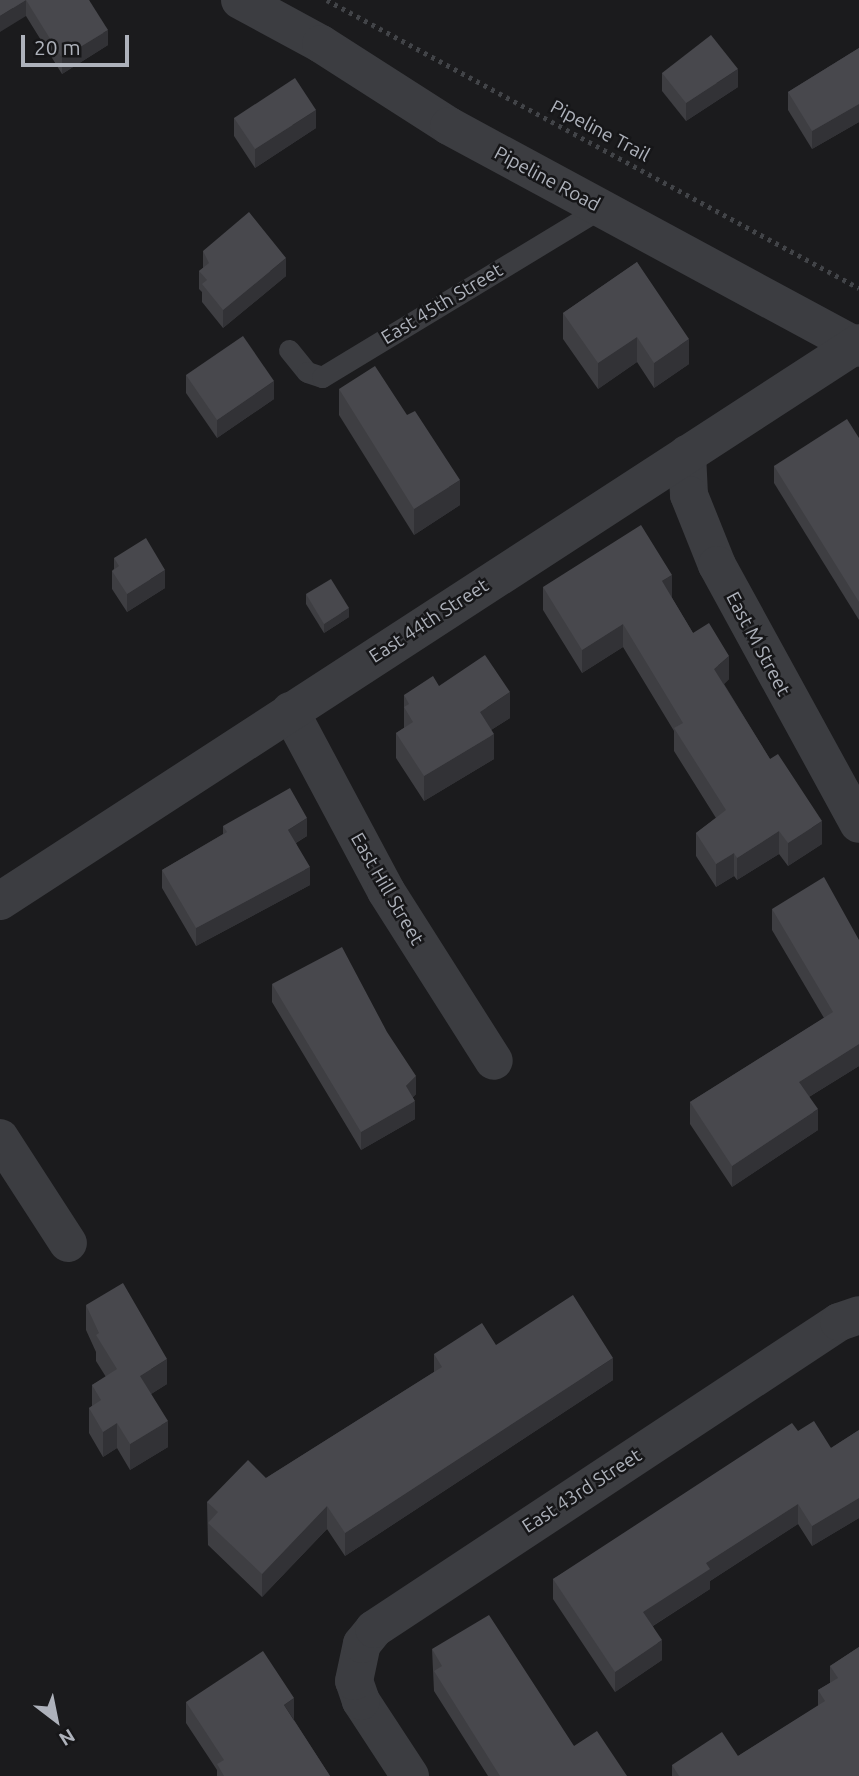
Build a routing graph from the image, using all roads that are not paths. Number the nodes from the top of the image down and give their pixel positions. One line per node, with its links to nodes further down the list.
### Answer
1 (240, 0): 2 (street, Pipeline Road)
2 (601, 208): 3 (street, Pipeline Road); 4 (lane, East 45th Street)
3 (858, 346): 5 (street, East 44th Street)
4 (289, 350)
5 (687, 454): 6 (street, East 44th Street); 7 (street, East M Street)
6 (290, 711): 8 (street, East 44th Street); 9 (street, East Hill Street)
7 (859, 824)
8 (0, 901)
9 (494, 1061)
10 (0, 1138): 11 (street)
11 (68, 1243)
12 (859, 1315): 13 (street, East 43rd Street)
13 (410, 1776)

